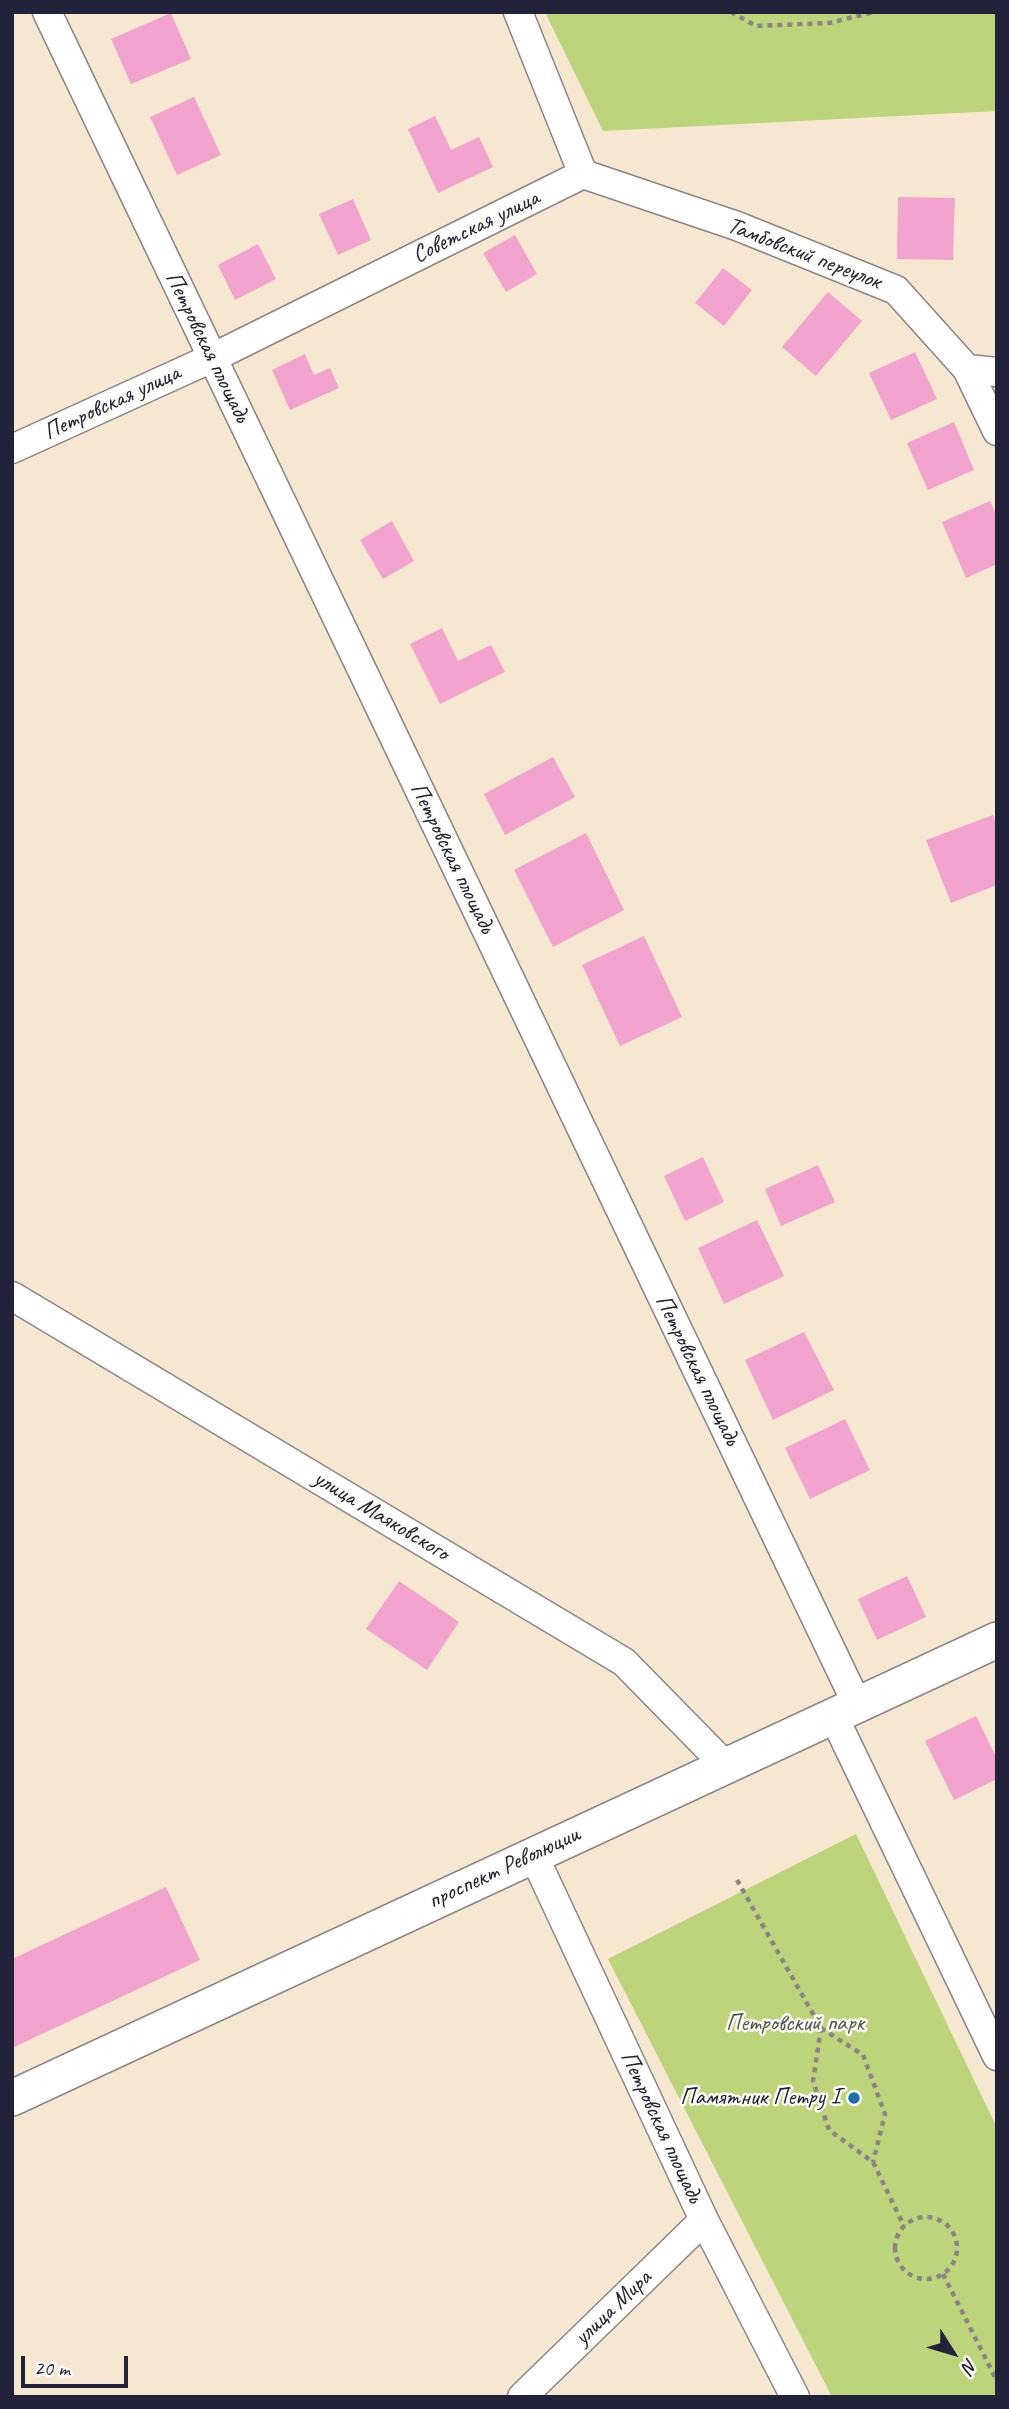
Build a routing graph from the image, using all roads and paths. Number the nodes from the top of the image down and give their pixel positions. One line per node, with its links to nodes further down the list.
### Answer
1 (47, 12): 6 (street, Петровская площадь)
2 (518, 12): 5 (street)
3 (731, 12): 4 (path)
4 (874, 12)
5 (583, 174): 6 (street, Советская улица); 7 (street, Тамбовский переулок)
6 (212, 358): 10 (street, Петровская улица); 13 (street, Петровская площадь)
7 (967, 369): 8 (street); 9 (street, Тамбовский переулок)
8 (997, 372)
9 (997, 431)
10 (12, 449)
11 (12, 1296): 14 (street, улица Маяковского)
12 (997, 1640): 13 (street, проспект Революции)
13 (845, 1710): 14 (street, проспект Революции); 18 (street, Петровская площадь)
14 (726, 1766): 15 (street, проспект Революции)
15 (533, 1854): 19 (street, проспект Революции); 21 (street, Петровская площадь)
16 (737, 1880): 17 (path)
17 (821, 2028): 20 (path); 20 (path)
18 (997, 2056)
19 (12, 2098)
20 (873, 2162): 22 (path)
21 (704, 2220): 25 (street, улица Мира); 26 (street, Петровская площадь)
22 (904, 2226): 23 (path); 23 (path)
23 (943, 2274): 24 (path)
24 (997, 2381)
25 (522, 2397)
26 (795, 2397)

